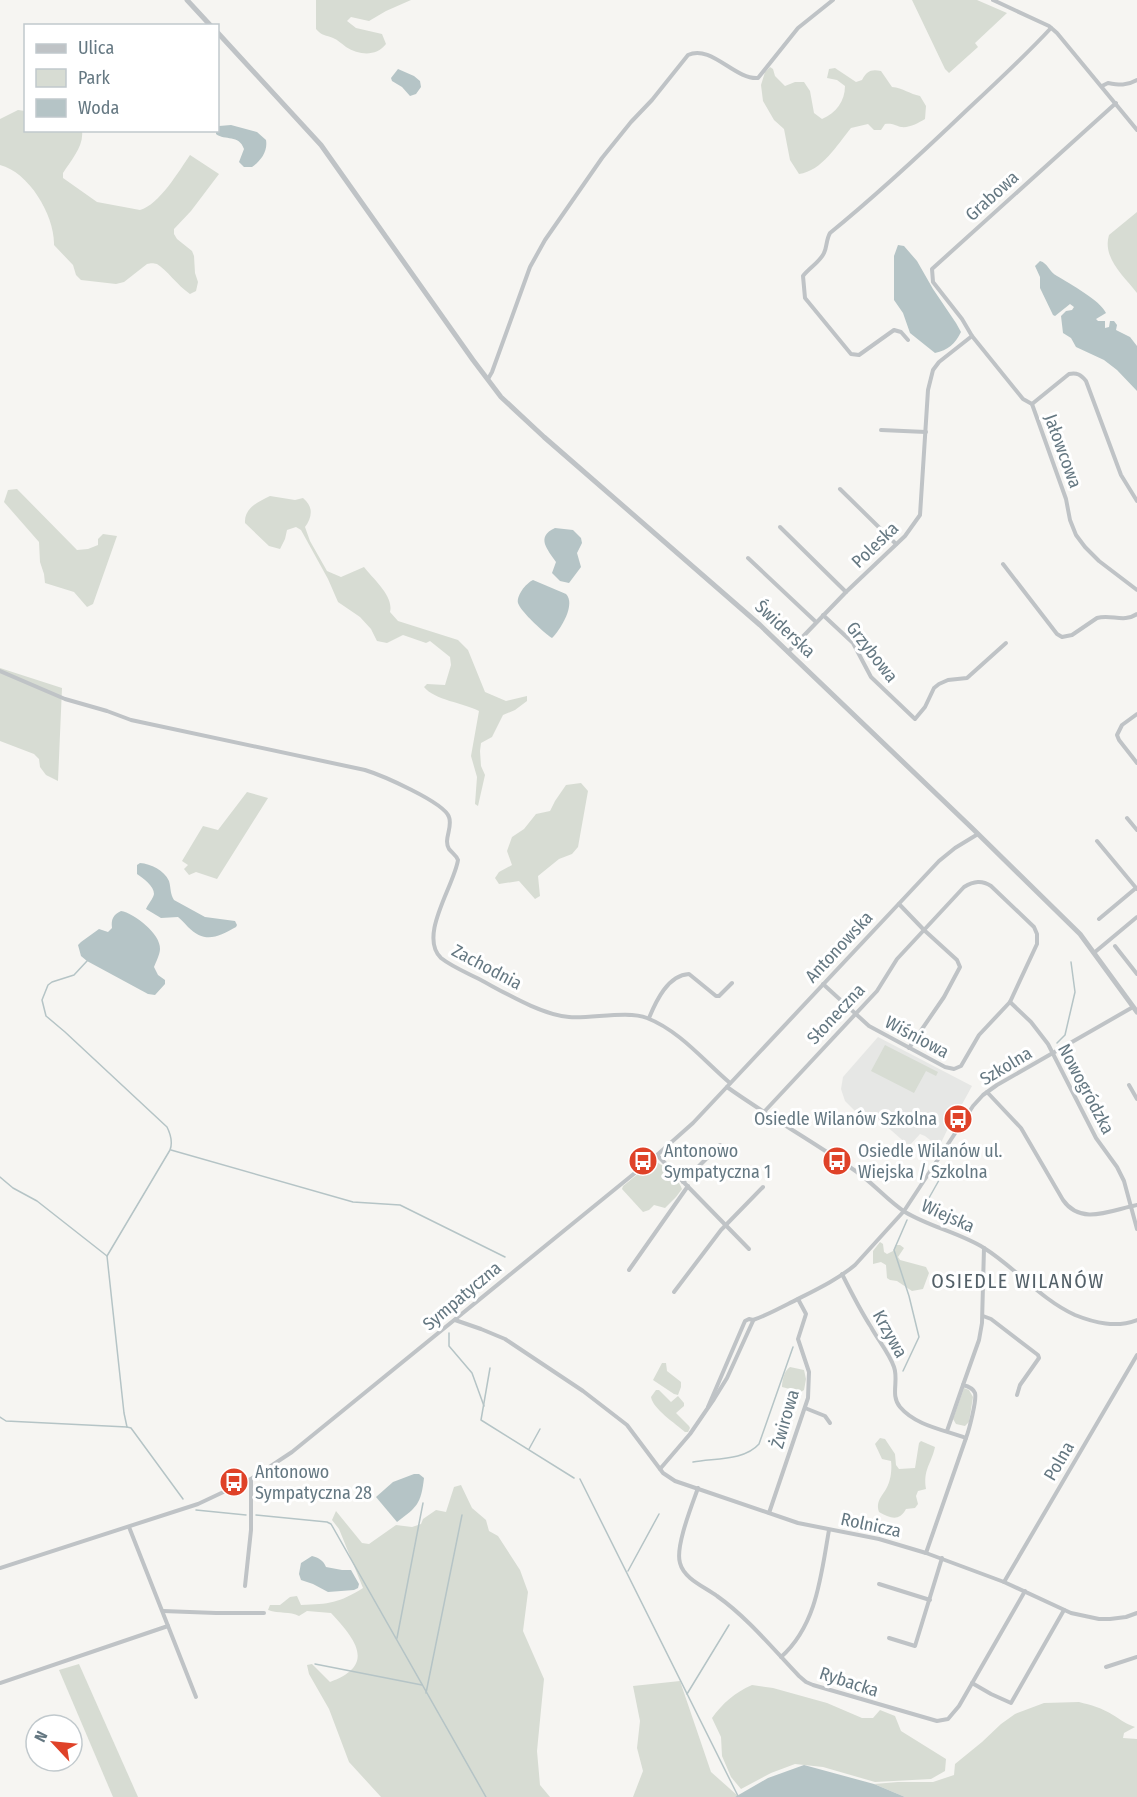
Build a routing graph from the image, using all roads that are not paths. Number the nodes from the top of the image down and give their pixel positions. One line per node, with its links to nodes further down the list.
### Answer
1 (187, 0): 4 (street)
2 (833, 0): 14 (street)
3 (993, 0): 5 (street)
4 (209, 24)
5 (1051, 28): 8 (street); 13 (street)
6 (219, 34): 14 (street, Świderska)
7 (1137, 80): 8 (street)
8 (1102, 86): 9 (street)
9 (1116, 103): 10 (street); 11 (street, Grabowa)
10 (1137, 130)
11 (962, 319): 12 (street, Jałowcowa)
12 (972, 336): 15 (street, Jałowcowa); 17 (street, Poleska)
13 (908, 340)
14 (488, 379): 30 (street, Świderska)
15 (1032, 404): 19 (street); 24 (street, Jałowcowa)
16 (880, 430): 17 (street)
17 (926, 432): 21 (street, Poleska)
18 (840, 489): 21 (street)
19 (1137, 501)
20 (780, 527): 25 (street)
21 (896, 544): 25 (street, Poleska)
22 (748, 558): 28 (street)
23 (1003, 564): 26 (street)
24 (1137, 590)
25 (846, 592): 27 (street, Poleska)
26 (1137, 614)
27 (823, 615): 28 (street, Poleska); 29 (street, Grzybowa)
28 (816, 622): 30 (street, Poleska)
29 (1006, 644)
30 (788, 652): 36 (street, Świderska)
31 (0, 671): 52 (street, Zachodnia)
32 (1137, 714): 33 (street)
33 (1137, 763)
34 (1127, 818): 35 (street)
35 (1137, 830)
36 (978, 834): 39 (street, Antonowska); 44 (street, Świderska)
37 (1097, 842): 38 (street)
38 (1137, 888): 41 (street)
39 (898, 904): 42 (street); 47 (street, Antonowska)
40 (1137, 917): 44 (street)
41 (1099, 919)
42 (924, 930): 48 (street, Słoneczna); 51 (street, Słoneczna); 53 (street)
43 (1115, 946): 45 (street)
44 (1095, 952): 50 (street, Świderska)
45 (1137, 974)
46 (732, 983): 52 (street)
47 (823, 984): 51 (street, Wiśniowa); 55 (street, Antonowska)
48 (1015, 995): 49 (street, Wiśniowa)
49 (1010, 1002): 53 (street, Wiśniowa); 54 (street, Nowogródzka)
50 (1135, 1010): 54 (street, Szkolna)
51 (855, 1015): 53 (street, Wiśniowa); 59 (street, Słoneczna)
52 (649, 1018): 55 (street, Zachodnia)
53 (909, 1048)
54 (1053, 1054): 57 (street, Szkolna); 66 (street, Nowogródzka)
55 (729, 1085): 59 (street, Wiejska); 61 (street, Sympatyczna)
56 (1129, 1085): 58 (street)
57 (987, 1092): 66 (street); 67 (street, Szkolna)
58 (1137, 1099)
59 (763, 1113): 67 (street, Wiejska)
60 (720, 1145): 62 (street)
61 (657, 1155): 62 (street); 77 (street, Sympatyczna)
62 (683, 1182): 63 (street)
63 (688, 1186): 68 (street); 72 (street)
64 (763, 1187): 68 (street)
65 (1137, 1205): 66 (street)
66 (1131, 1206): 69 (street, Nowogródzka)
67 (904, 1211): 70 (street, Wiejska); 73 (street, Szkolna)
68 (725, 1225): 71 (street); 74 (street)
69 (1137, 1229)
70 (984, 1248): 76 (street); 78 (street, Wiejska)
71 (749, 1249)
72 (629, 1270)
73 (842, 1274): 75 (street, Szkolna); 84 (street, Krzywa)
74 (674, 1292)
75 (798, 1299): 82 (street, Żwirowa); 86 (street, Szkolna)
76 (983, 1316): 80 (street); 81 (street)
77 (454, 1320): 86 (street, Rolnicza); 87 (street, Sympatyczna)
78 (1137, 1320)
79 (1137, 1355): 95 (street, Polna)
80 (963, 1385): 84 (street); 85 (street)
81 (1017, 1395)
82 (805, 1408): 83 (street); 89 (street, Żwirowa)
83 (830, 1423)
84 (946, 1431): 85 (street, Krzywa)
85 (966, 1438): 92 (street)
86 (660, 1469): 88 (street, Rolnicza)
87 (251, 1479): 90 (street, Sympatyczna); 97 (street)
88 (698, 1488): 89 (street, Rolnicza); 107 (street, Rybacka)
89 (769, 1513): 91 (street, Rolnicza)
90 (129, 1527): 94 (street); 101 (street)
91 (830, 1530): 92 (street, Rolnicza); 107 (street)
92 (926, 1553): 93 (street, Rolnicza)
93 (942, 1558): 95 (street, Rolnicza); 99 (street)
94 (0, 1568)
95 (1004, 1582): 98 (street, Rolnicza)
96 (879, 1584): 99 (street)
97 (245, 1586)
98 (1025, 1591): 100 (street, Rolnicza); 110 (street, Rybacka)
99 (930, 1600): 105 (street)
100 (1064, 1610): 103 (street, Rolnicza); 110 (street)
101 (162, 1611): 102 (street); 104 (street)
102 (264, 1613)
103 (1137, 1614)
104 (168, 1626): 109 (street); 111 (street)
105 (889, 1638)
106 (1137, 1657): 108 (street)
107 (781, 1658): 110 (street, Rybacka)
108 (1106, 1667)
109 (0, 1683)
110 (972, 1683)
111 (196, 1697)

